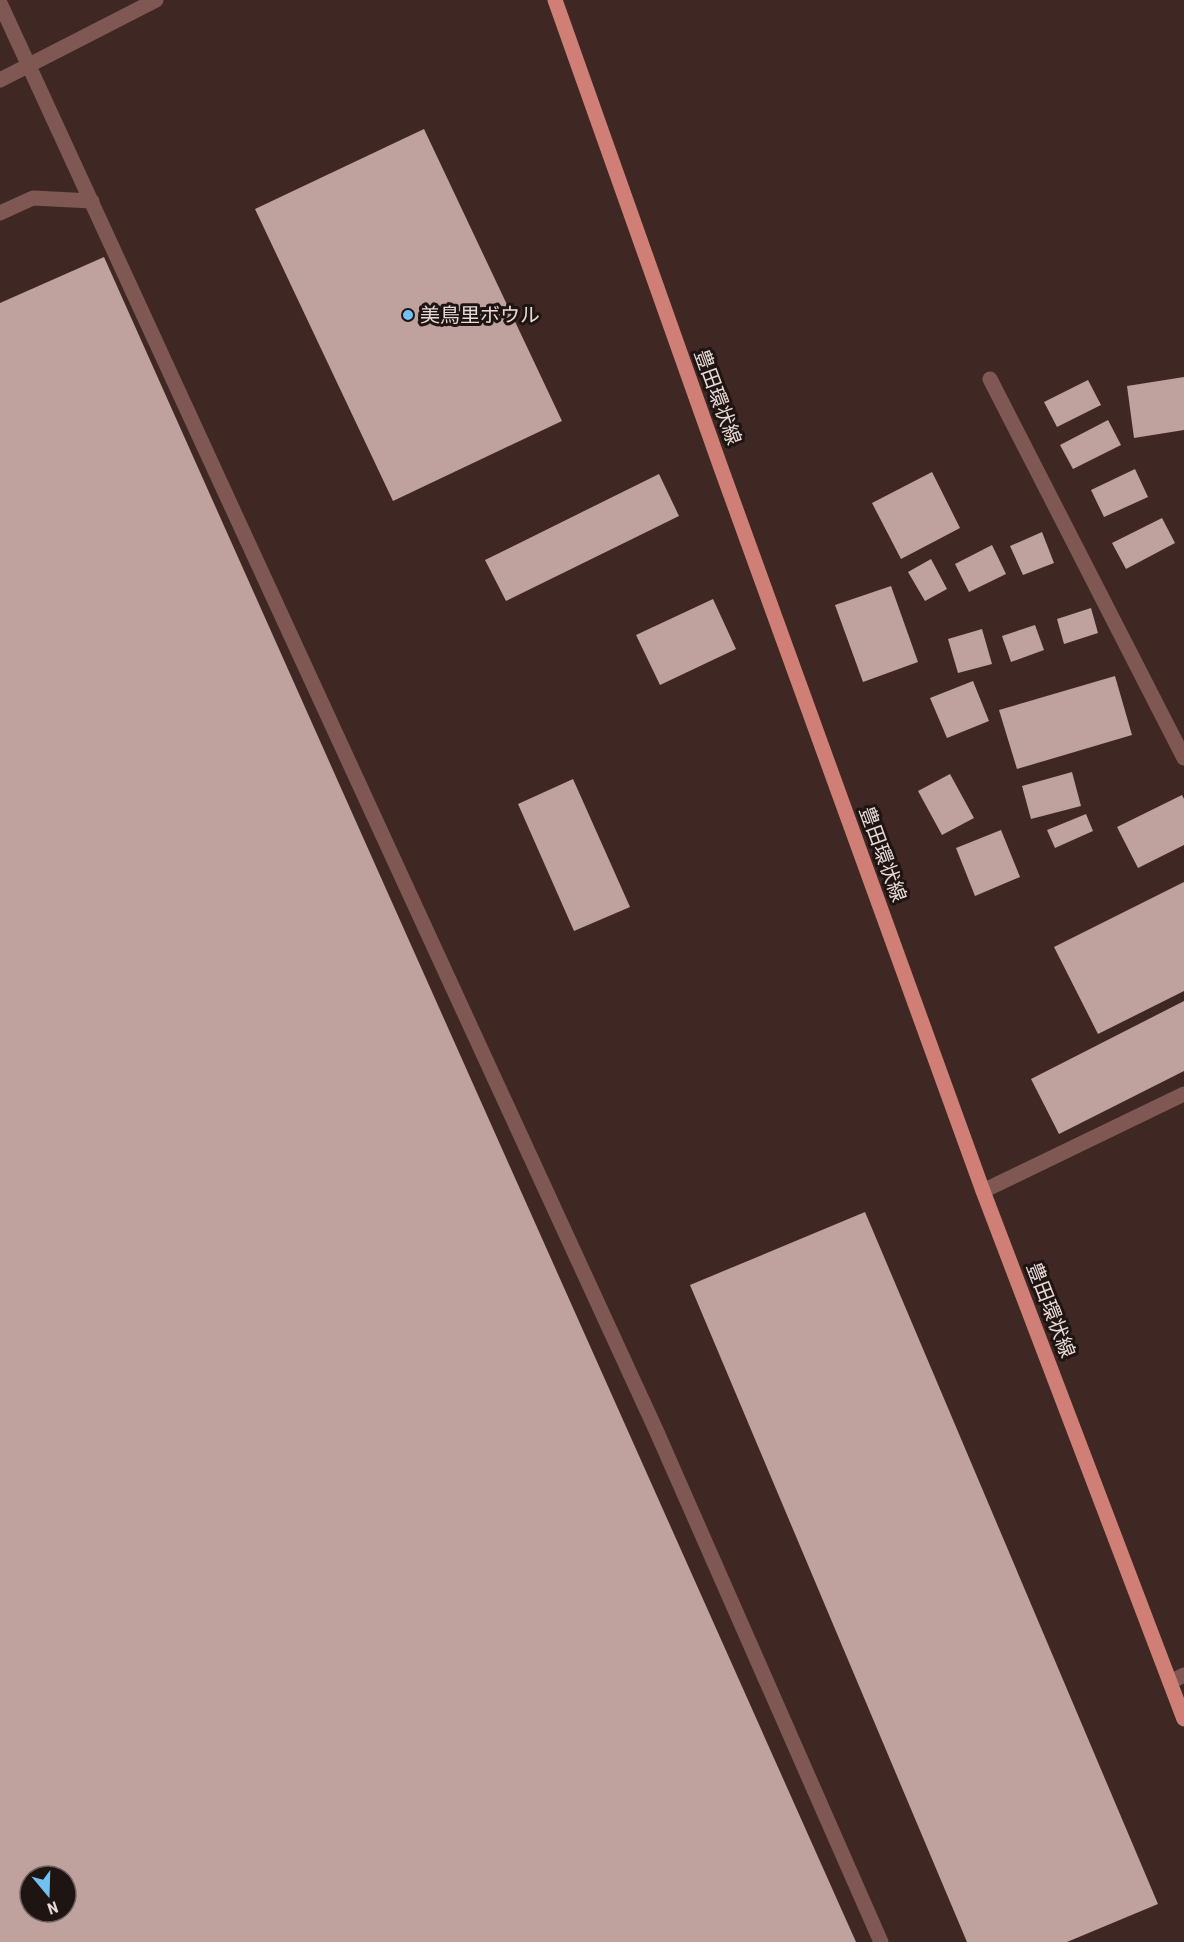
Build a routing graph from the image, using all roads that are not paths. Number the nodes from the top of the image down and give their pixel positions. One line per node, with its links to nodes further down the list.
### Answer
1 (156, 0): 4 (street)
2 (555, 0): 11 (main road, 豊田環状線)
3 (0, 3): 4 (street)
4 (28, 65): 5 (street); 6 (street)
5 (0, 80)
6 (92, 201): 7 (street); 14 (street)
7 (0, 213)
8 (990, 378): 9 (street)
9 (1184, 758)
10 (1184, 1094): 11 (street)
11 (983, 1191): 12 (main road, 豊田環状線)
12 (1177, 1678): 13 (main road, 豊田環状線)
13 (1184, 1719)
14 (881, 1942)

